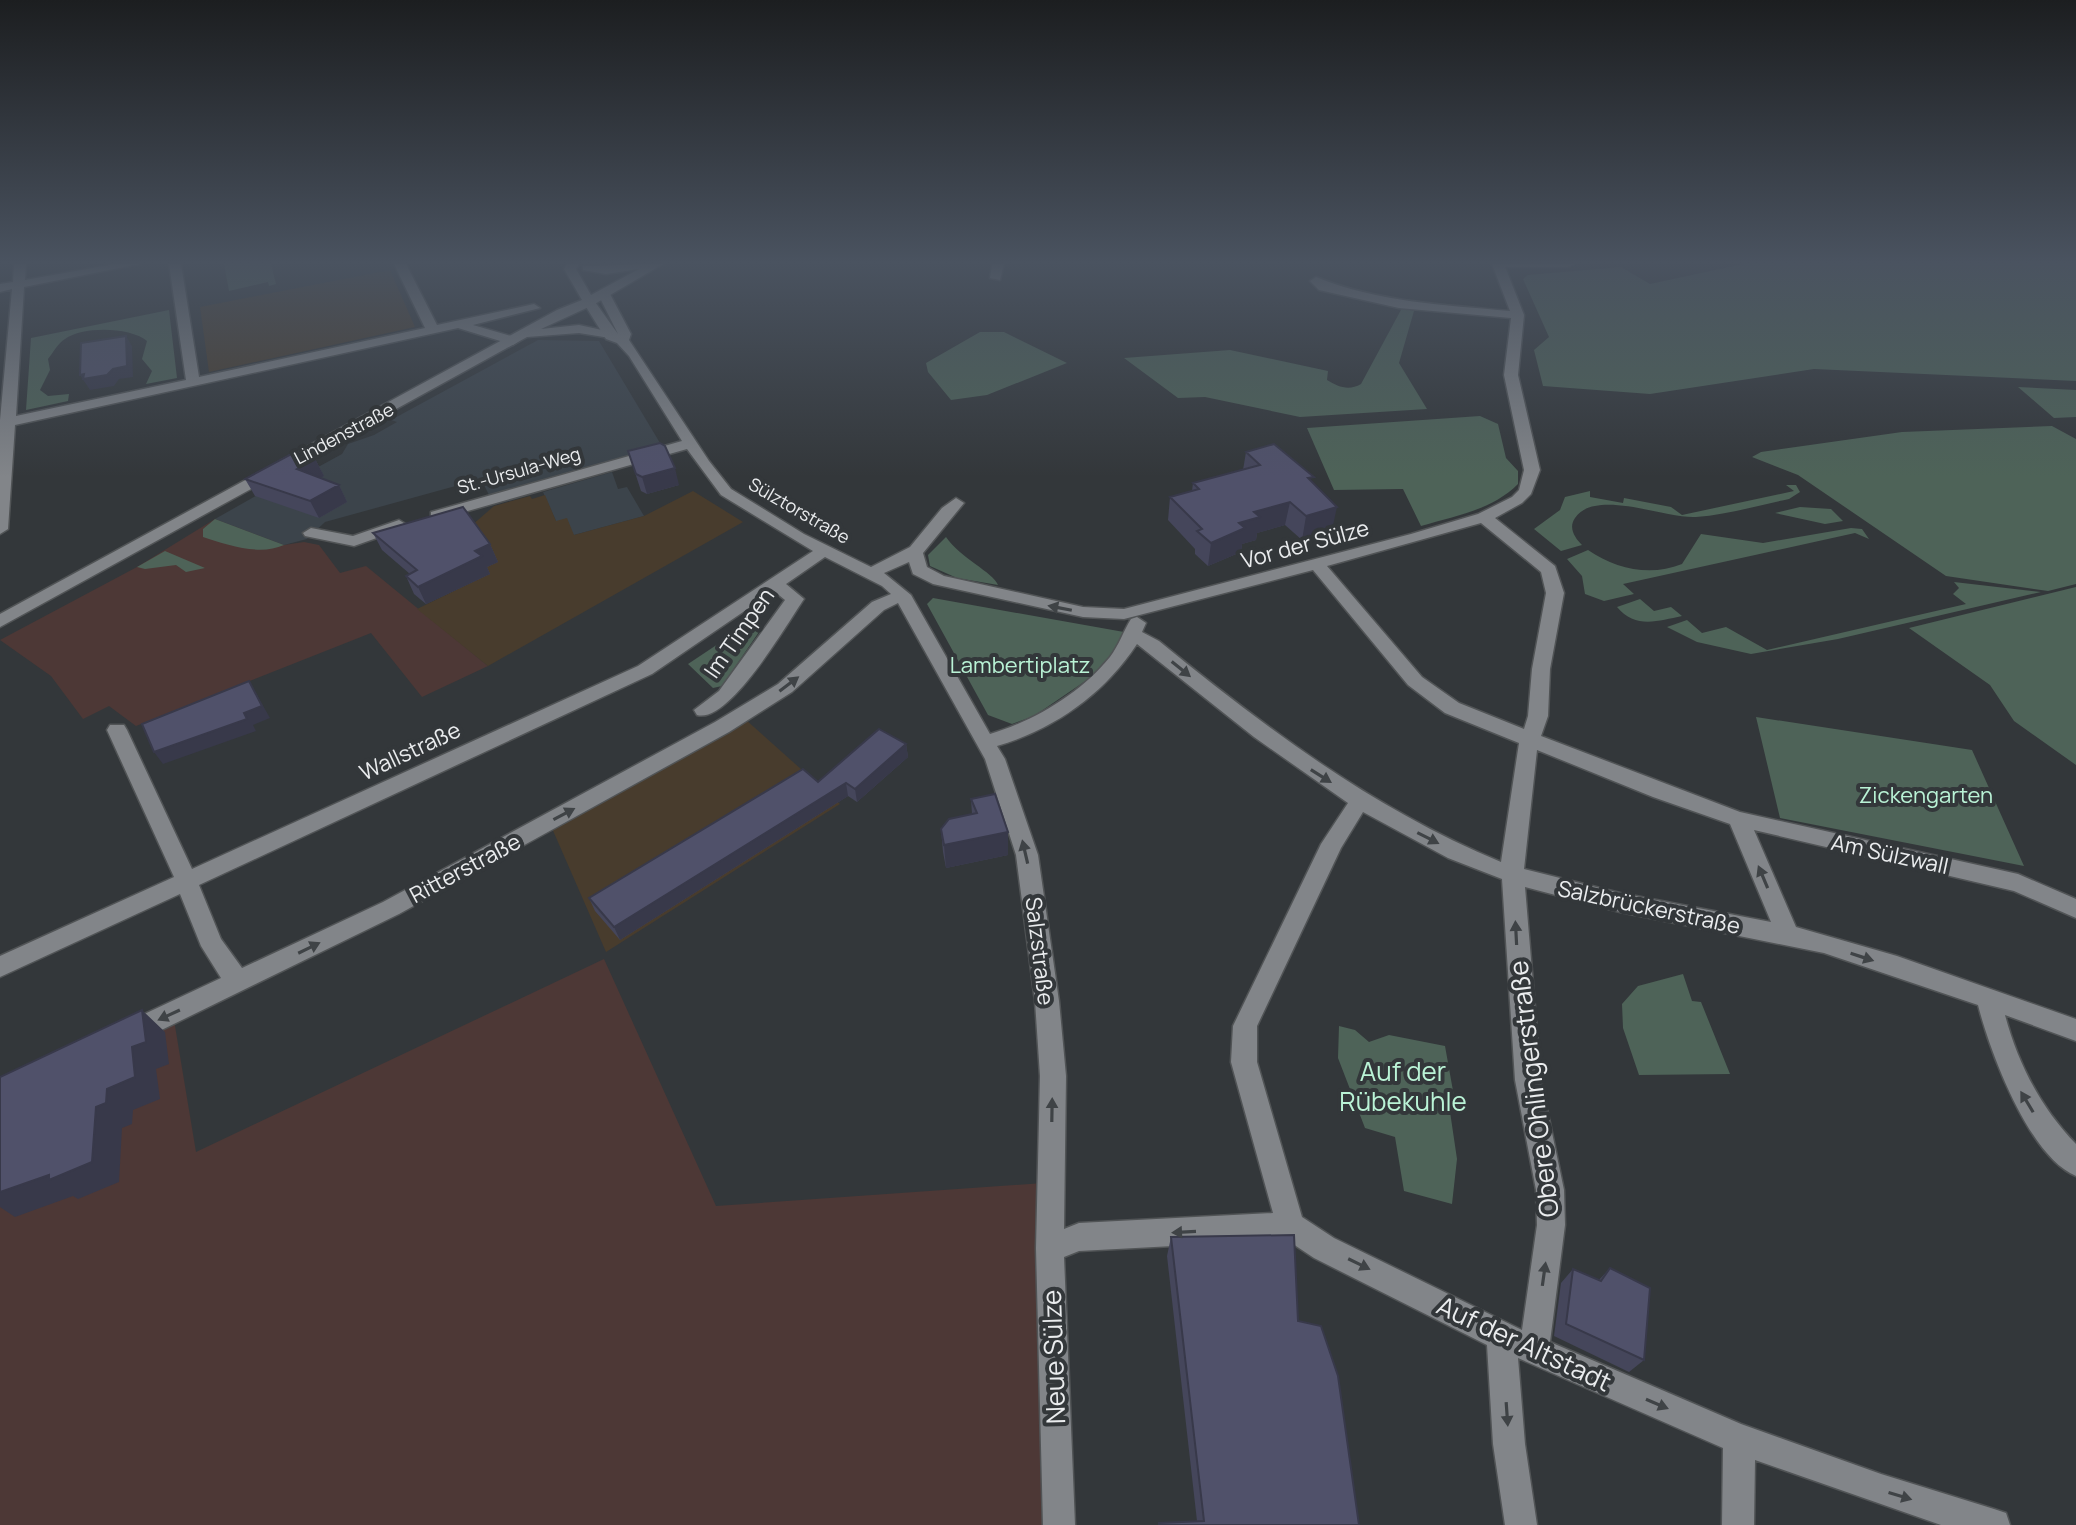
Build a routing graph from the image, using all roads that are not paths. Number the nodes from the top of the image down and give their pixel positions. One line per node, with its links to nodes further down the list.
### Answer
1 (13, 335): 14 (street)
2 (186, 335): 13 (street)
3 (404, 335): 13 (street)
4 (501, 335): 11 (street)
5 (521, 335): 11 (street, Lindenstraße)
6 (533, 335): 11 (street)
7 (602, 335): 12 (street)
8 (615, 335): 12 (street, Sülztorstraße)
9 (623, 335): 12 (street, Sülztorstraße)
10 (1516, 335): 17 (street, Vor der Sülze)
11 (516, 338): 28 (street, Lindenstraße)
12 (617, 338): 15 (street, Sülztorstraße)
13 (193, 382): 14 (street)
14 (5, 423): 18 (street)
15 (692, 443): 19 (street, St.-Ursula-Weg); 20 (street, Sülztorstraße)
16 (956, 503): 21 (street)
17 (1484, 517): 22 (street, Vor der Sülze); 33 (street, Obere Ohlingerstraße)
18 (0, 529)
19 (311, 533)
20 (823, 551): 23 (street, Sülztorstraße); 24 (street, Wallstraße)
21 (914, 551): 23 (street); 26 (street)
22 (1317, 564): 27 (street, Vor der Sülze); 33 (street, Am Sülzwall)
23 (871, 573): 25 (street, Sülztorstraße)
24 (775, 584): 30 (street, Im Timpen); 37 (street, Wallstraße)
25 (895, 588): 26 (street); 32 (street, Salzstraße); 41 (street, Ritterstraße, one-way to 25)
26 (975, 591): 27 (street, Vor der Sülze, one-way to 26)
27 (1138, 613): 29 (street)
28 (0, 620)
29 (1133, 634): 32 (street); 34 (street, Salzbrückerstraße, one-way to 34)
30 (704, 710)
31 (117, 730): 37 (street)
32 (981, 733): 46 (street, Salzstraße, one-way to 32)
33 (1530, 737): 35 (street, Am Sülzwall); 36 (street, Obere Ohlingerstraße)
34 (1360, 801): 36 (street, Salzbrückerstraße, one-way to 36); 47 (street)
35 (1738, 819): 38 (street, Am Sülzwall); 39 (street, one-way to 35)
36 (1512, 873): 39 (street, Salzbrückerstraße); 50 (street, Obere Ohlingerstraße, one-way to 36)
37 (186, 880): 40 (street, Wallstraße); 41 (street)
38 (2076, 909)
39 (1788, 935): 42 (street, Salzbrückerstraße, one-way to 42)
40 (0, 967)
41 (239, 982): 44 (street, Ritterstraße, one-way to 44)
42 (1989, 999): 43 (street, Salzbrückerstraße); 45 (street, one-way to 42)
43 (2076, 1030)
44 (106, 1044)
45 (2076, 1163)
46 (1050, 1188): 48 (street, Neue Sülze)
47 (1291, 1226): 48 (street, one-way to 48); 49 (street, Auf der Altstadt, one-way to 49)
48 (1050, 1248): 52 (street, Neue Sülze)
49 (1501, 1336): 50 (street, Auf der Altstadt); 53 (street, one-way to 53)
50 (1534, 1351): 51 (street, Auf der Altstadt, one-way to 51)
51 (1739, 1439): 54 (street); 55 (street, Auf der Altstadt, one-way to 55)
52 (1059, 1525)
53 (1521, 1525)
54 (1738, 1525)
55 (1994, 1525)

